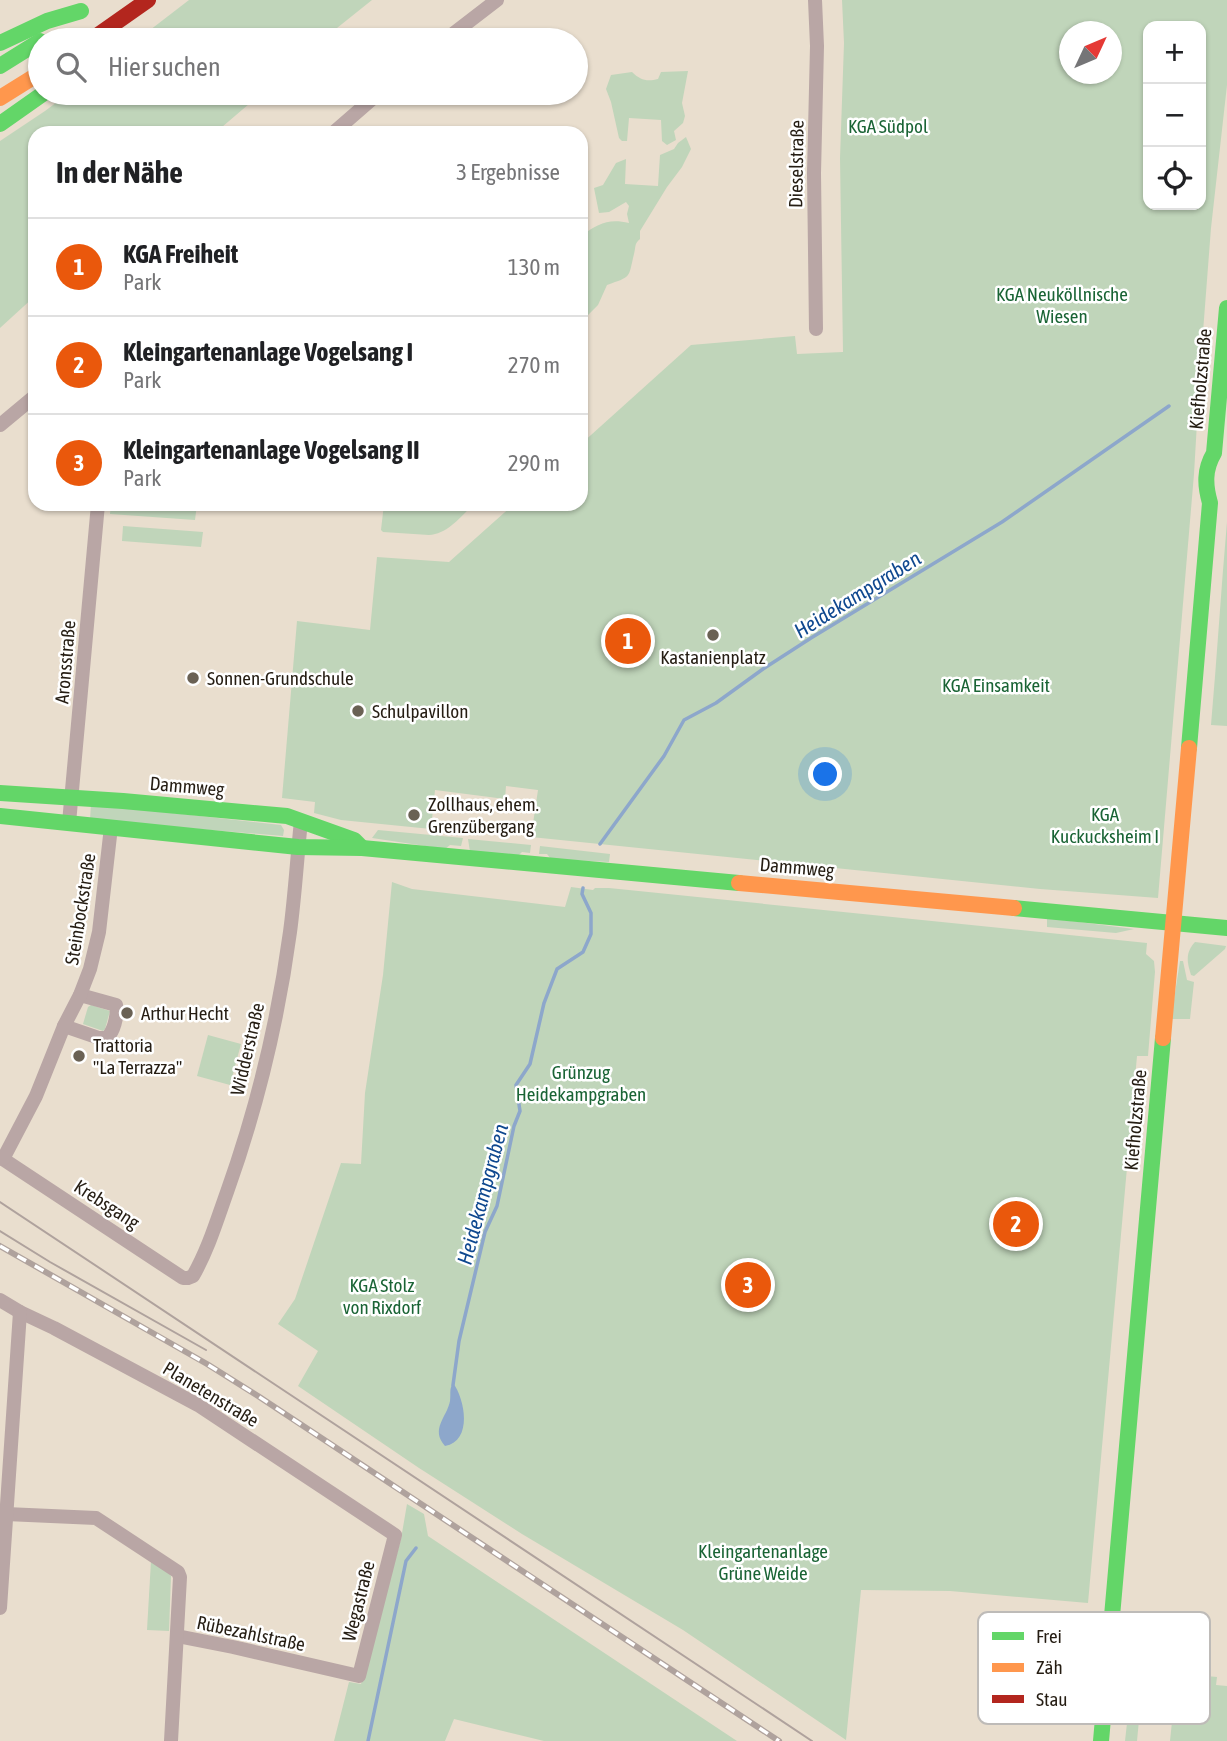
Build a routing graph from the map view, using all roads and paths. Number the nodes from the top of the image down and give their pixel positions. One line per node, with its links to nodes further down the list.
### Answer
1 (98, 0): 5 (main road)
2 (148, 0): 8 (main road)
3 (498, 0): 9 (street)
4 (815, 0): 21 (street, Dieselstraße)
5 (81, 11): 6 (main road); 7 (main road)
6 (32, 28)
7 (60, 28)
8 (110, 28)
9 (461, 28)
10 (28, 30): 11 (main road)
11 (0, 43)
12 (28, 49): 13 (main road)
13 (0, 66)
14 (28, 80): 15 (main road)
15 (0, 98)
16 (28, 104): 18 (main road)
17 (365, 105): 19 (street)
18 (0, 124)
19 (341, 126)
20 (1227, 308): 33 (main road, Kiefholzstraße)
21 (816, 329)
22 (28, 402): 23 (street)
23 (0, 425)
24 (97, 511): 26 (street, Aronsstraße)
25 (0, 793): 26 (main road, Dammweg)
26 (71, 799): 28 (main road, Dammweg); 29 (street, Aronsstraße)
27 (0, 816): 29 (main road, Dammweg)
28 (301, 821): 31 (street, Widderstraße); 32 (main road, Dammweg)
29 (69, 823): 30 (main road, Dammweg)
30 (111, 827): 31 (main road, Dammweg); 35 (street, Steinbockstraße)
31 (298, 847): 32 (main road, Dammweg); 38 (street, Widderstraße)
32 (362, 848): 33 (main road, Dammweg)
33 (1174, 923): 34 (main road, Dammweg); 44 (main road, Kiefholzstraße)
34 (1227, 928)
35 (80, 995): 36 (street, Steinbockstraße); 36 (street, Steinbockstraße)
36 (64, 1026): 37 (street, Steinbockstraße)
37 (2, 1158): 38 (street, Krebsgang)
38 (193, 1276)
39 (0, 1300): 40 (street, Planetenstraße)
40 (20, 1312): 41 (street); 42 (street, Planetenstraße)
41 (6, 1514): 43 (street); 45 (street, Rübezahlstraße)
42 (395, 1535): 46 (street, Wegastraße)
43 (0, 1608)
44 (1113, 1612)
45 (177, 1636): 46 (street, Rübezahlstraße); 47 (street)
46 (359, 1676)
47 (171, 1741)

